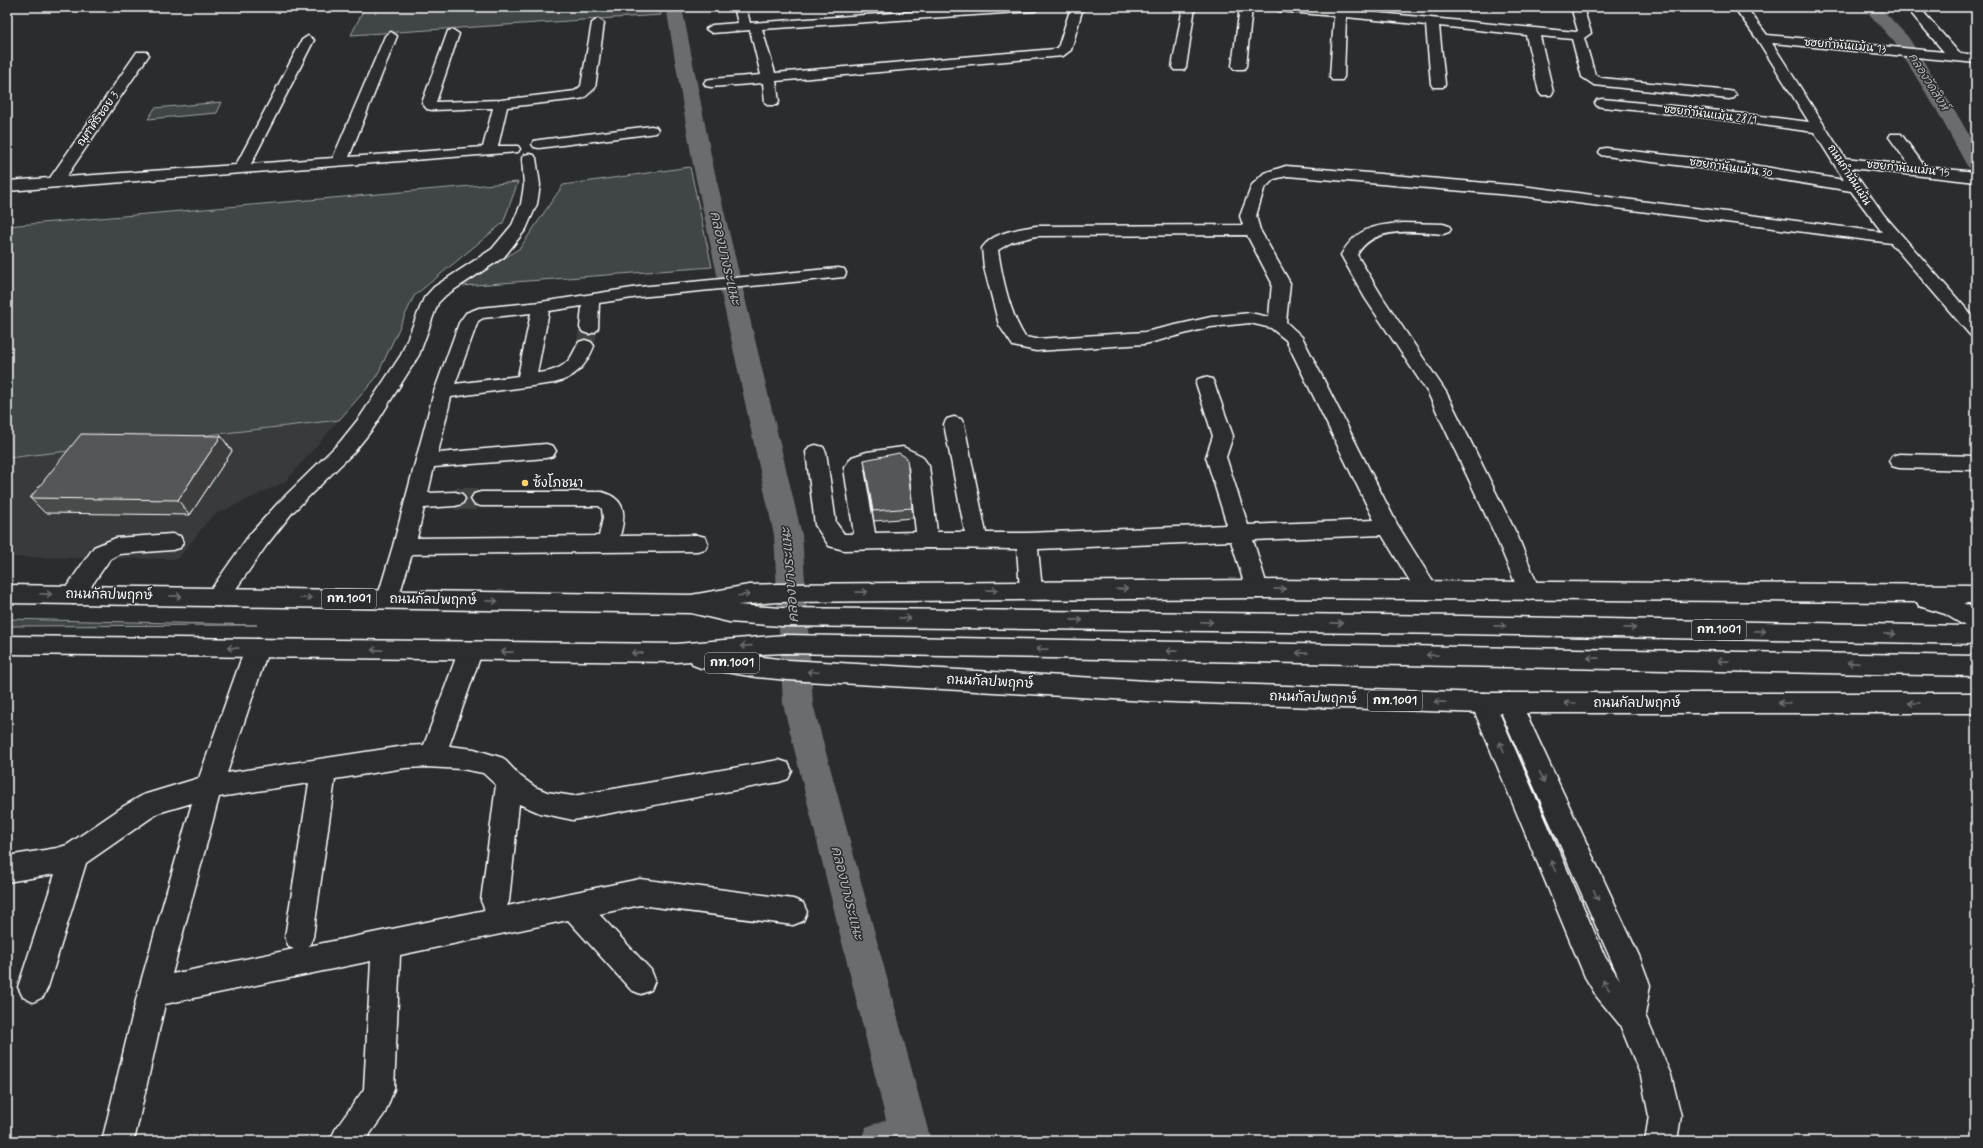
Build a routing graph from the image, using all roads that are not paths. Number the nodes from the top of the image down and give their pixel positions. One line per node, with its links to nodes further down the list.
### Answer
1 (740, 7): 13 (street)
2 (1035, 7): 13 (street)
3 (1078, 7): 27 (street)
4 (1189, 7): 25 (street)
5 (1246, 7): 24 (street)
6 (1279, 7): 10 (street)
7 (1577, 7): 18 (street)
8 (1740, 7): 19 (street, ถนนกำนันแม้น)
9 (1912, 7): 22 (street)
10 (1340, 13): 11 (street); 26 (street)
11 (1432, 21): 15 (street); 29 (street)
12 (598, 23): 34 (street)
13 (750, 27): 14 (street); 27 (street)
14 (712, 29)
15 (1532, 31): 18 (street); 30 (street)
16 (453, 34): 34 (street)
17 (391, 36): 41 (street)
18 (1577, 36): 31 (street)
19 (1763, 38): 22 (street, ซฮยกำนันแม้น 13); 35 (street, ถนนกำนันแม้น)
20 (308, 40): 43 (street)
21 (142, 55): 46 (street, ณุศาศิริซอย 3)
22 (1954, 57): 23 (street, ซฮยกำนันแม้น 13)
23 (1976, 59)
24 (1239, 66)
25 (1179, 67)
26 (1337, 77)
27 (769, 78): 28 (street); 32 (street)
28 (711, 83)
29 (1438, 84)
30 (1546, 92)
31 (1729, 95)
32 (772, 102)
33 (1602, 103): 35 (street, ซฮยกำนันแม้น 28/1)
34 (501, 104): 38 (street)
35 (1818, 128): 42 (street, ถนนกำนันแม้น)
36 (651, 130): 39 (street)
37 (1896, 137): 44 (street)
38 (489, 151): 39 (street); 41 (street)
39 (534, 151): 89 (street)
40 (1606, 152): 48 (street, ซฮยกำนันแม้น 30)
41 (339, 162): 43 (street)
42 (1841, 162): 44 (street, ซฮยกำนันแม้น 15); 48 (street, ถนนกำนันแม้น)
43 (241, 169): 46 (street)
44 (1920, 170): 45 (street, ซฮยกำนันแม้น 15)
45 (1976, 177)
46 (54, 183): 47 (street)
47 (7, 186)
48 (1856, 187): 51 (street, ถนนกำนันแม้น)
49 (1443, 229): 84 (street)
50 (1252, 230): 51 (street); 55 (street); 55 (street)
51 (1896, 239): 57 (street, ถนนกำนันแม้น)
52 (838, 273): 53 (street)
53 (591, 300): 54 (street); 56 (street)
54 (541, 307): 59 (street); 61 (street)
55 (1277, 324): 71 (street)
56 (589, 328)
57 (1976, 331)
58 (585, 346): 59 (street)
59 (526, 382): 61 (street)
60 (1205, 383): 72 (street)
61 (443, 392): 65 (street)
62 (954, 424): 74 (street)
63 (546, 451): 65 (street)
64 (816, 452): 77 (street)
65 (426, 461): 70 (street)
66 (1899, 461): 67 (street)
67 (1976, 463)
68 (455, 499): 70 (street)
69 (481, 499): 79 (street)
70 (416, 502): 80 (street)
71 (1388, 527): 72 (street); 83 (street)
72 (1239, 532): 75 (street); 81 (street)
73 (927, 540): 74 (street); 77 (street); 77 (street)
74 (976, 541): 75 (street)
75 (1027, 541): 82 (street)
76 (172, 542): 88 (street)
77 (866, 542)
78 (697, 543): 79 (street)
79 (607, 545): 80 (street)
80 (404, 546): 90 (street)
81 (1258, 589): 82 (street, ถนนกัลปพฤกษ์ / กท.1001, one-way to 81); 83 (street, ถนนกัลปพฤกษ์ / กท.1001, one-way to 83)
82 (1031, 590): 91 (street, ถนนกัลปพฤกษ์ / กท.1001, one-way to 82)
83 (1427, 590): 84 (street, ถนนกัลปพฤกษ์ / กท.1001)
84 (1529, 591): 85 (street, ถนนกัลปพฤกษ์ / กท.1001)
85 (1888, 592): 87 (street, ถนนกัลปพฤกษ์ / กท.1001); 92 (street)
86 (7, 594): 88 (street, ถนนกัลปพฤกษ์ / กท.1001, one-way to 88)
87 (1976, 594)
88 (73, 595): 89 (street, ถนนกัลปพฤกษ์ / กท.1001, one-way to 89)
89 (218, 597): 90 (street, ถนนกัลปพฤกษ์ / กท.1001, one-way to 90)
90 (388, 599): 91 (street, ถนนกัลปพฤกษ์ / กท.1001, one-way to 91)
91 (692, 604): 93 (street, ถนนกัลปพฤกษ์ / กท.1001, one-way to 93)
92 (1976, 621)
93 (1976, 636)
94 (7, 645): 95 (street, ถนนกัลปพฤกษ์ / กท.1001, one-way to 94)
95 (257, 648): 96 (street, ถนนกัลปพฤกษ์ / กท.1001, one-way to 95); 107 (street)
96 (470, 652): 97 (street, ถนนกัลปพฤกษ์ / กท.1001, one-way to 96); 103 (street)
97 (676, 653): 98 (street, ถนนกัลปพฤกษ์ / กท.1001, one-way to 97); 100 (street, ถนนกัลปพฤกษ์ / กท.1001, one-way to 97)
98 (1976, 666)
99 (1976, 690): 102 (street)
100 (1483, 703): 101 (street, ถนนกัลปพฤกษ์ / กท.1001); 118 (street, one-way to 100)
101 (1509, 703): 102 (street, ถนนกัลปพฤกษ์ / กท.1001, one-way to 101); 118 (street, one-way to 118)
102 (1964, 703)
103 (433, 755): 104 (street); 106 (street)
104 (324, 770): 107 (street); 113 (street)
105 (779, 771): 106 (street)
106 (510, 782): 110 (street)
107 (209, 787): 108 (street); 117 (street)
108 (75, 855): 109 (street); 116 (street)
109 (7, 869)
110 (495, 901)
111 (574, 907): 112 (street); 114 (street); 115 (street)
112 (793, 912)
113 (299, 937)
114 (386, 945): 117 (street); 120 (street)
115 (641, 980)
116 (33, 987)
117 (153, 992): 119 (street)
118 (1630, 1015): 121 (street)
119 (118, 1141)
120 (346, 1141)
121 (1661, 1141)

